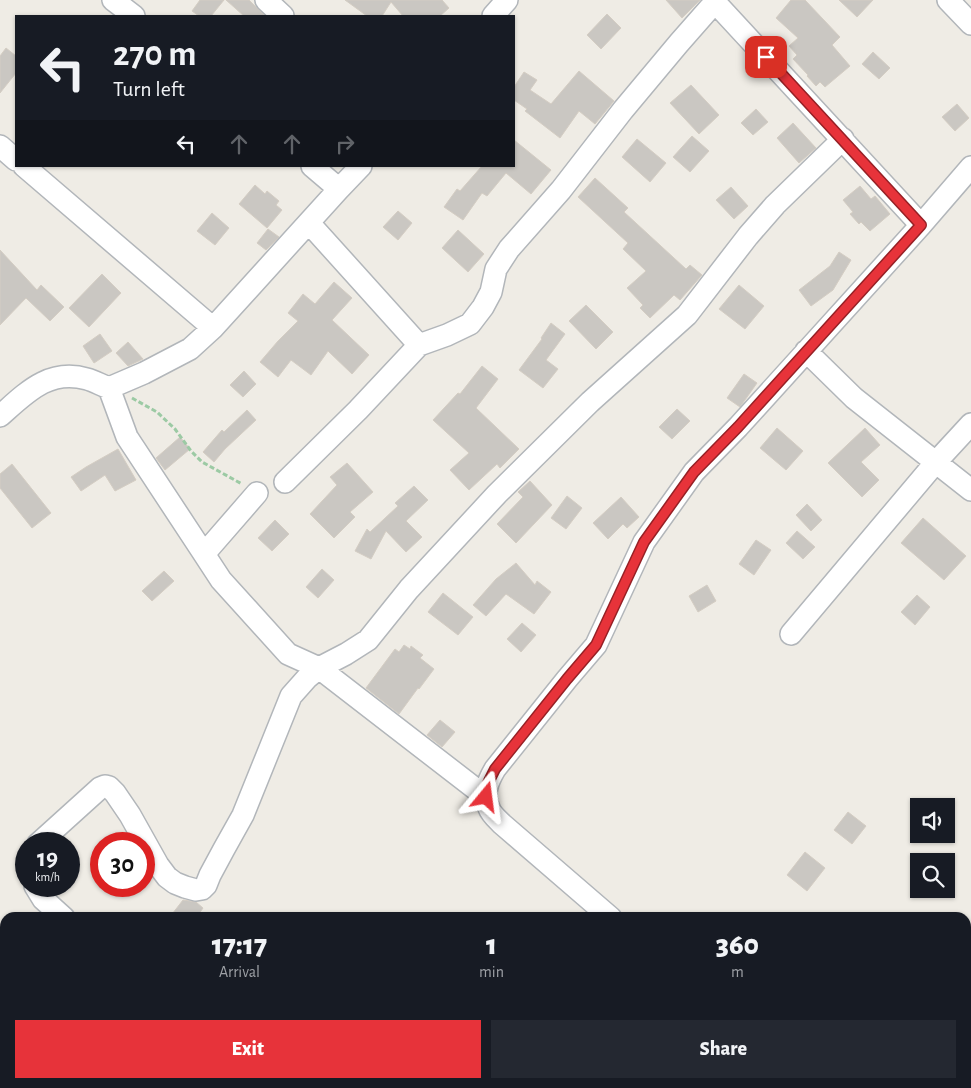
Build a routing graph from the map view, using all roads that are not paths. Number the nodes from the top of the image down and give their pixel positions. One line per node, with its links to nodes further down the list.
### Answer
1 (113, 0): 5 (street)
2 (266, 0): 6 (street)
3 (948, 0): 7 (street)
4 (714, 1): 8 (street); 19 (street)
5 (133, 15)
6 (282, 15)
7 (971, 24)
8 (843, 139): 17 (street); 30 (street)
9 (0, 146): 10 (street)
10 (15, 159)
11 (971, 166): 17 (street)
12 (25, 167): 18 (street)
13 (313, 167): 15 (street)
14 (360, 167): 15 (street)
15 (338, 189): 16 (street)
16 (309, 223): 18 (street); 19 (street)
17 (921, 225): 20 (street)
18 (213, 328): 21 (street)
19 (419, 345): 25 (street)
20 (806, 351): 24 (street); 31 (street)
21 (109, 388): 22 (street); 28 (street)
22 (0, 416)
23 (971, 424): 24 (street)
24 (936, 462): 26 (street); 29 (street)
25 (285, 482)
26 (971, 490)
27 (257, 493): 28 (street)
28 (204, 554): 30 (street)
29 (791, 634)
30 (319, 668): 31 (street); 32 (street)
31 (486, 797): 35 (street)
32 (51, 832)
33 (42, 897): 34 (street)
34 (57, 912)
35 (604, 912)

